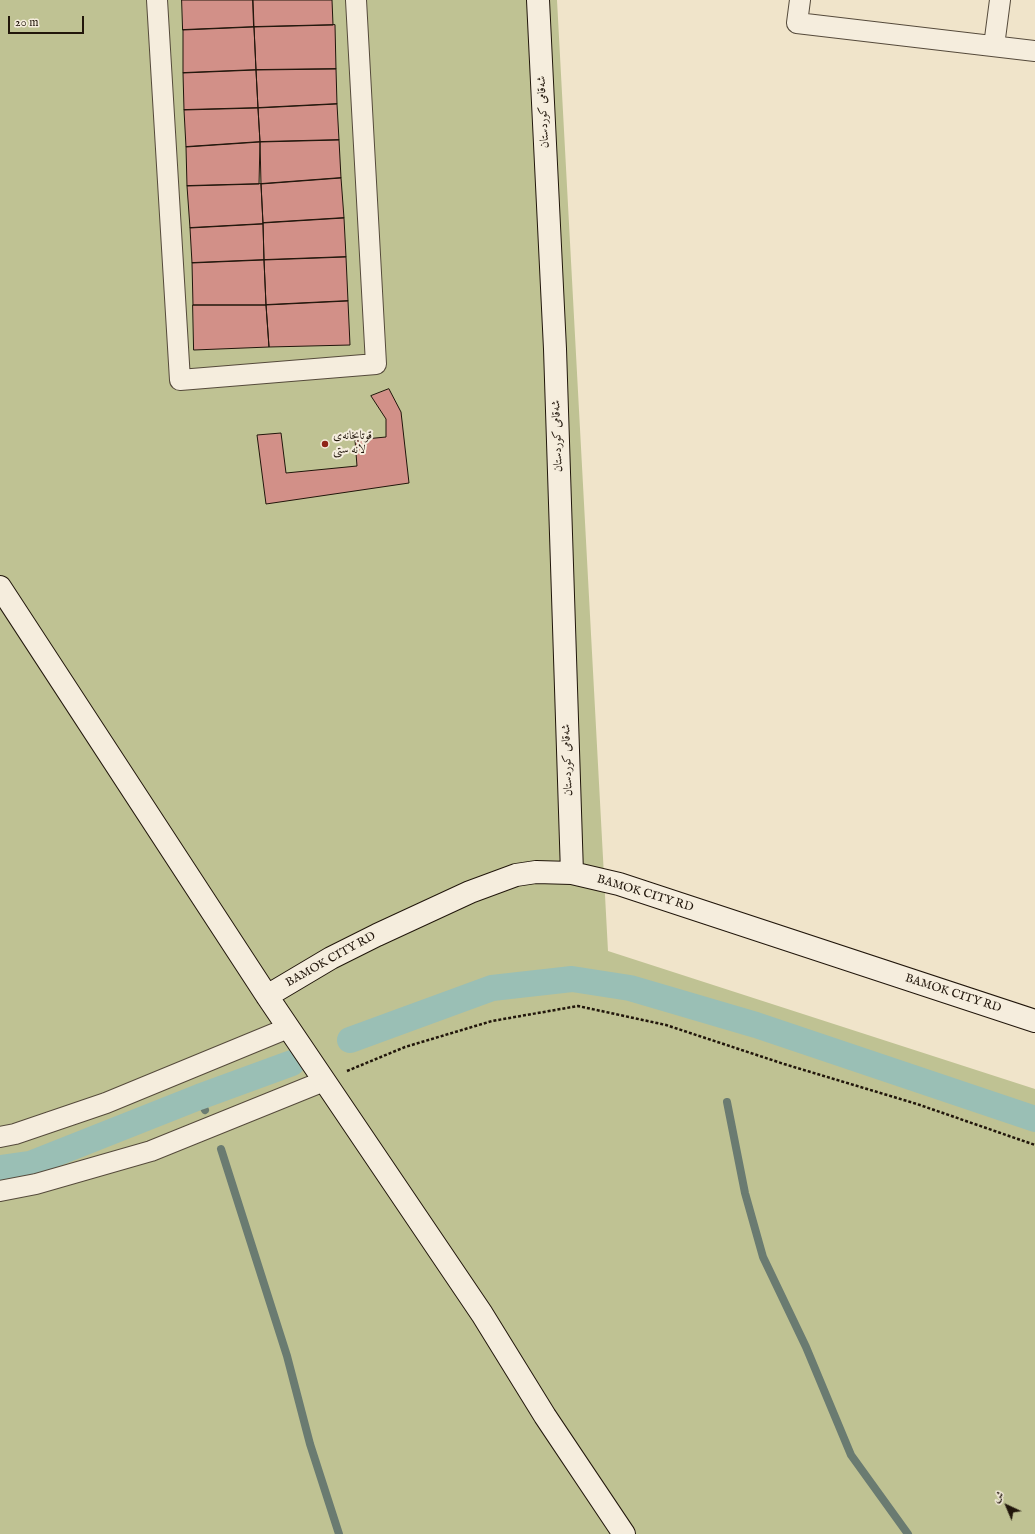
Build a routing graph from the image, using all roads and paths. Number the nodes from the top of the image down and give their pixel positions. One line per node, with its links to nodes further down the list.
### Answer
1 (157, 0): 2 (street)
2 (356, 0)
3 (538, 0): 9 (street, شەقامی کوردستان)
4 (800, 0): 6 (street)
5 (1000, 0): 6 (street)
6 (994, 46): 7 (street)
7 (1035, 50)
8 (0, 587): 10 (street)
9 (572, 873): 10 (street, BAMOK CITY RD); 11 (street, BAMOK CITY RD)
10 (267, 996): 12 (street)
11 (1035, 1021)
12 (288, 1028): 13 (street); 14 (street)
13 (324, 1081): 15 (path); 16 (street); 17 (street)
14 (0, 1137)
15 (1035, 1145)
16 (0, 1191)
17 (624, 1534)

